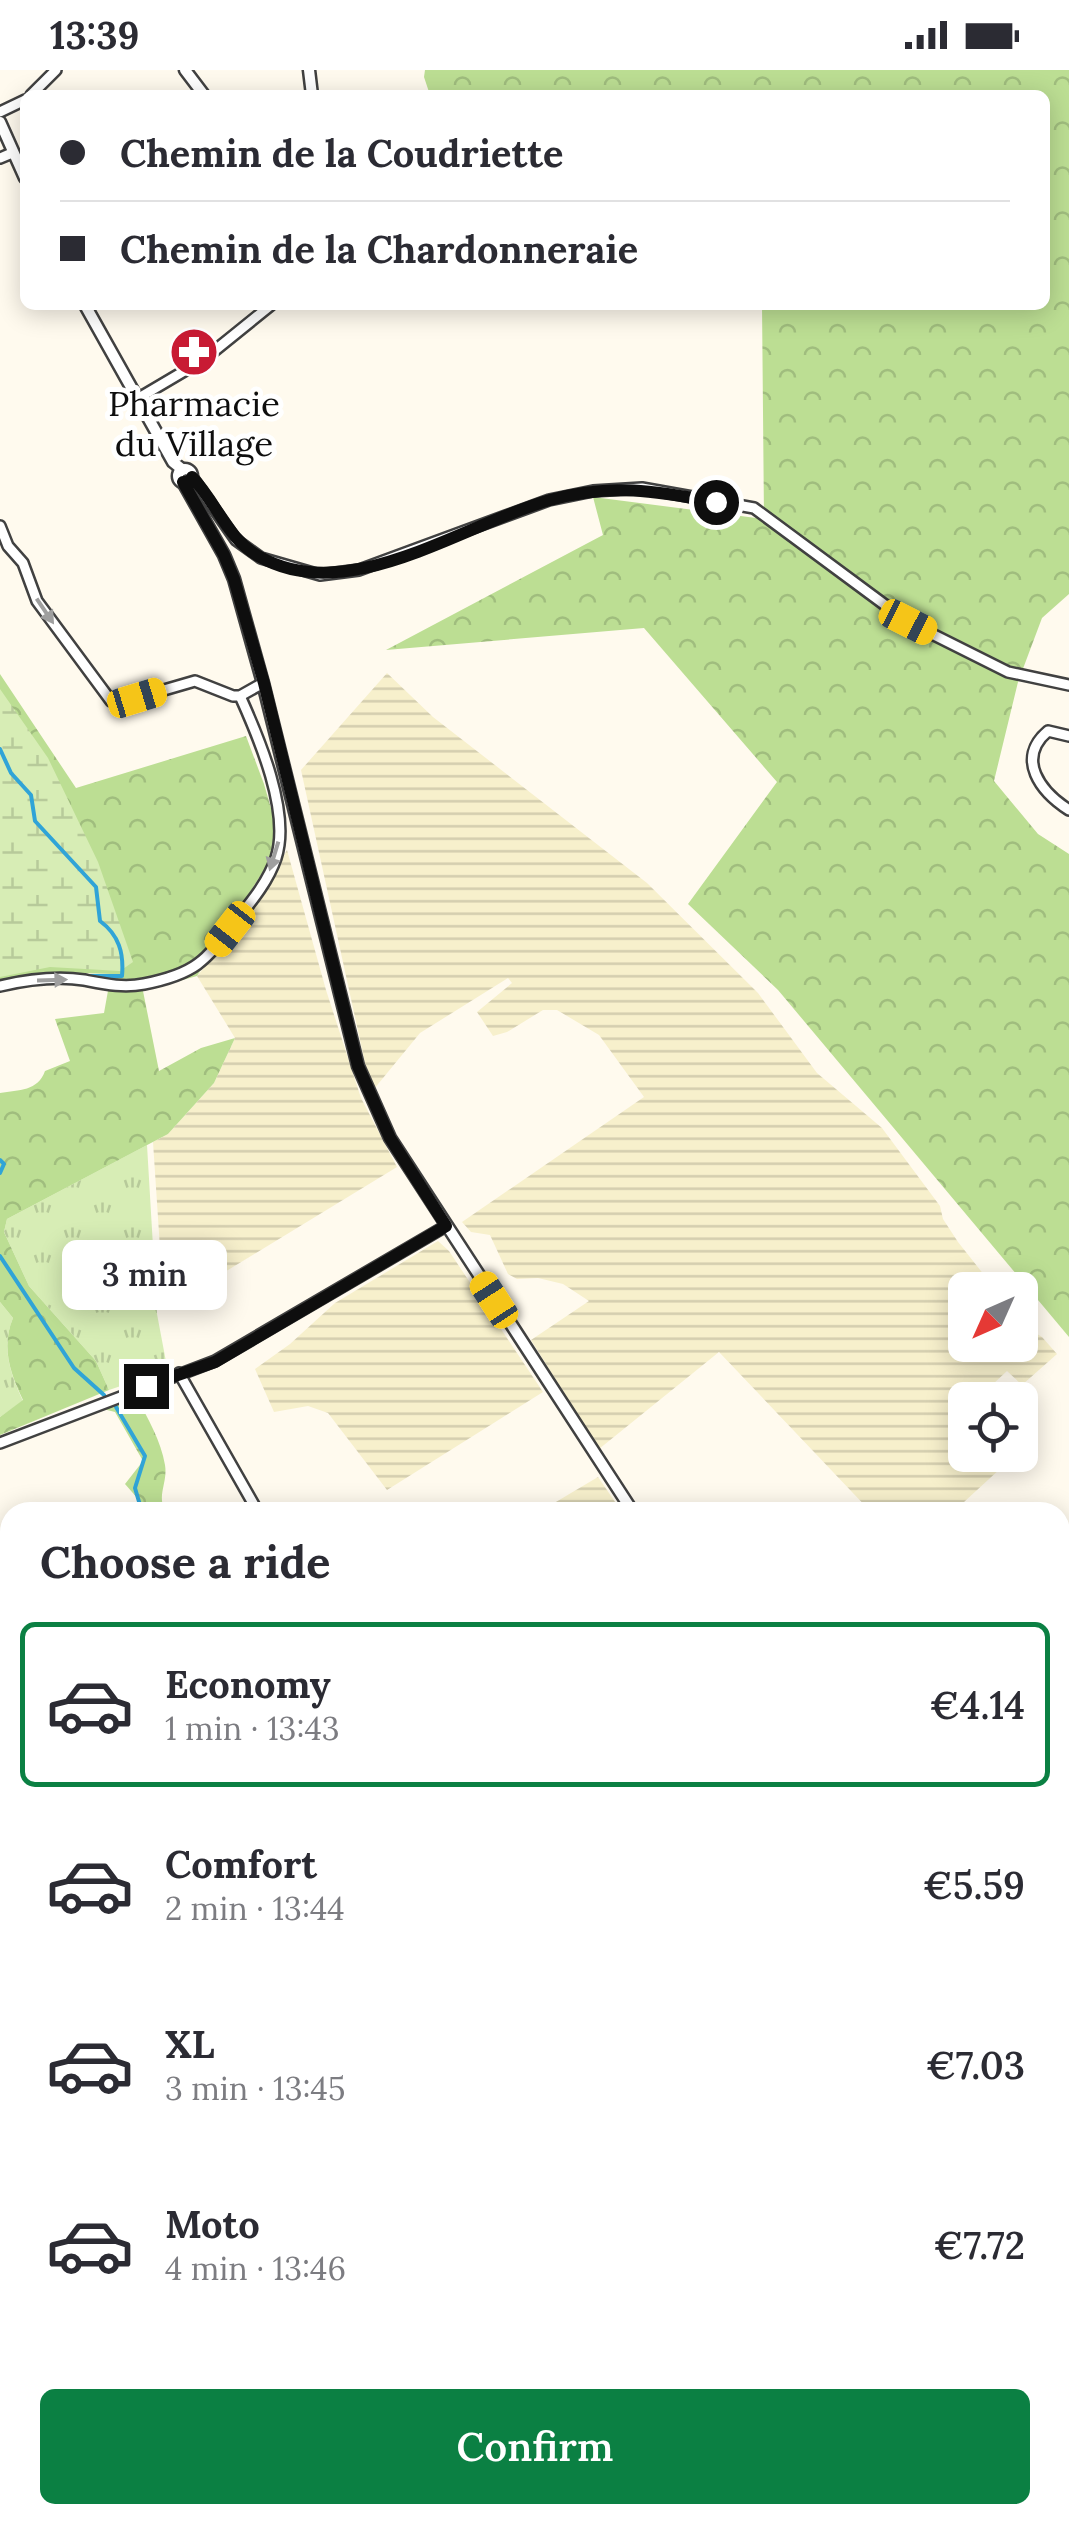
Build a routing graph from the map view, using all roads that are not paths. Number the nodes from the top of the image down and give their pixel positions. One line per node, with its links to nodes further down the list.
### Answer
1 (56, 70): 3 (street)
2 (185, 70): 4 (street)
3 (36, 90)
4 (200, 90)
5 (0, 122): 6 (street)
6 (12, 153): 7 (street); 8 (street)
7 (0, 158)
8 (20, 168)
9 (89, 310): 11 (street)
10 (265, 310): 11 (street)
11 (137, 399): 12 (street)
12 (186, 476): 14 (street); 15 (street)
13 (0, 526): 16 (street, one-way to 16)
14 (264, 683): 16 (street); 20 (street)
15 (1069, 685)
16 (240, 696): 19 (street)
17 (1069, 736): 18 (street)
18 (1069, 810)
19 (0, 986)
20 (446, 1226): 21 (street); 24 (street)
21 (179, 1373): 22 (street); 23 (street)
22 (0, 1442)
23 (253, 1502)
24 (626, 1502)

